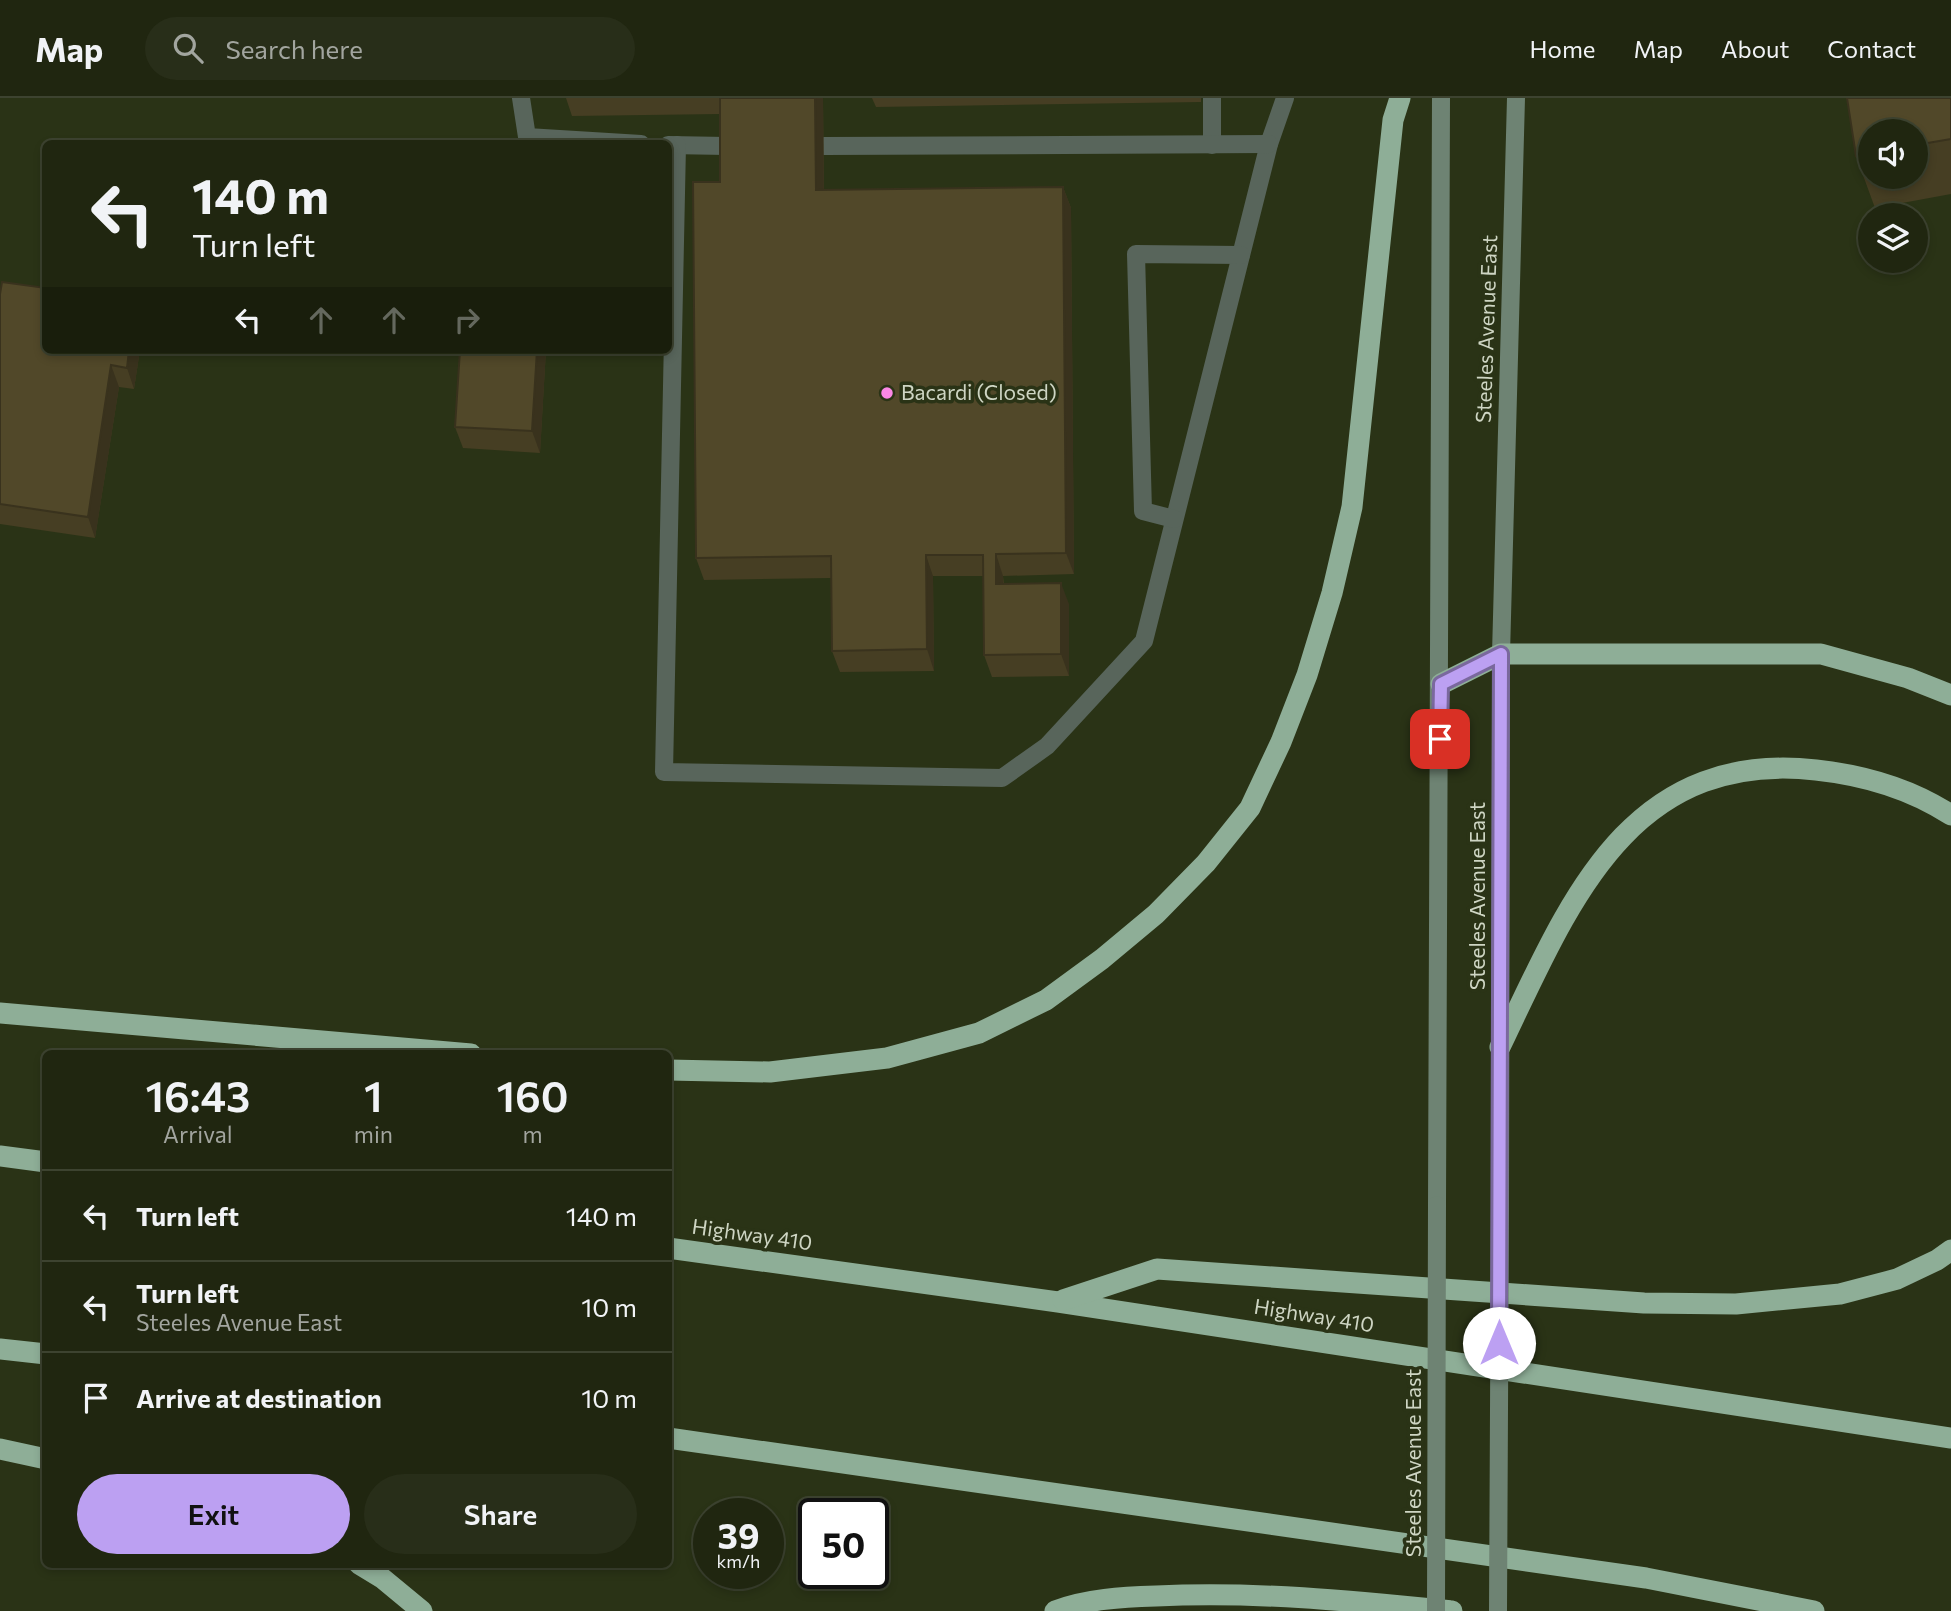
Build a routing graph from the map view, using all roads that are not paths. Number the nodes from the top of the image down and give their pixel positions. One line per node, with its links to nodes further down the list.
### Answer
1 (521, 98): 7 (lane)
2 (1212, 98): 10 (lane)
3 (1285, 98): 8 (lane)
4 (1400, 98): 24 (highway)
5 (1441, 98): 18 (main road, Steeles Avenue East)
6 (1516, 98): 17 (main road, Steeles Avenue East)
7 (576, 140)
8 (1269, 144): 10 (lane); 14 (lane)
9 (673, 145): 11 (lane); 13 (lane)
10 (1212, 145): 12 (lane)
11 (727, 146)
12 (824, 146)
13 (672, 215)
14 (1241, 255): 16 (lane); 16 (lane)
15 (670, 354): 16 (lane)
16 (1174, 519)
17 (1501, 654): 18 (highway); 19 (highway); 22 (main road, Steeles Avenue East)
18 (1441, 684): 39 (main road, Steeles Avenue East, bridge)
19 (1951, 695)
20 (1951, 815): 22 (highway)
21 (0, 1013): 23 (highway)
22 (1500, 1047): 41 (main road, Steeles Avenue East, bridge)
23 (425, 1050)
24 (672, 1070)
25 (0, 1156): 26 (highway)
26 (42, 1161)
27 (672, 1249): 29 (highway, Highway 410)
28 (1951, 1250): 29 (highway)
29 (1058, 1302): 32 (highway, Highway 410)
30 (0, 1349): 31 (highway)
31 (42, 1354)
32 (1951, 1438)
33 (672, 1439): 42 (highway)
34 (0, 1449): 35 (highway)
35 (42, 1458)
36 (366, 1568): 37 (highway)
37 (422, 1611)
38 (1055, 1611): 40 (highway)
39 (1436, 1611)
40 (1451, 1611)
41 (1498, 1611)
42 (1814, 1611)

